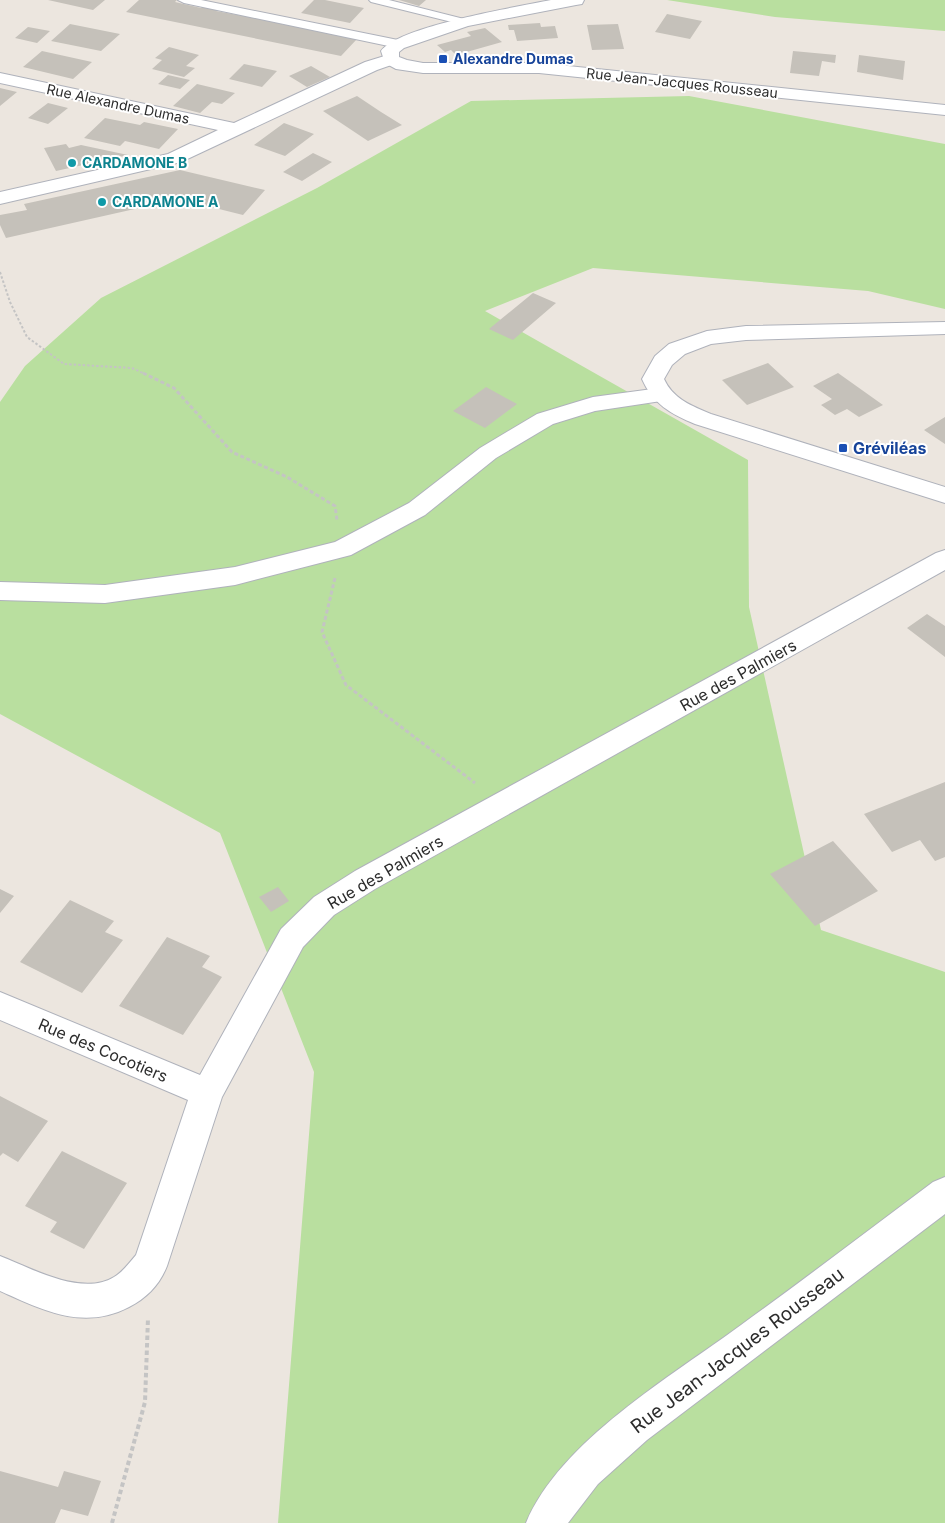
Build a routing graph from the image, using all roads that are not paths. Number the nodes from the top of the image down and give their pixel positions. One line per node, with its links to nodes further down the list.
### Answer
1 (184, 0): 5 (lane)
2 (375, 0): 4 (lane)
3 (576, 0): 4 (street, Rue Alexandre Dumas)
4 (464, 22): 5 (street, Rue Alexandre Dumas)
5 (394, 52): 7 (street, Rue Jean-Jacques Rousseau); 8 (street, Rue Alexandre Dumas)
6 (0, 78): 8 (street, Rue Alexandre Dumas)
7 (945, 110)
8 (237, 130): 9 (street, Rue Alexandre Dumas)
9 (0, 198)
10 (945, 328): 11 (street)
11 (660, 395): 12 (street); 14 (street)
12 (945, 495)
13 (945, 559): 16 (street, Rue des Palmiers)
14 (0, 591)
15 (0, 1006): 16 (street, Rue des Cocotiers)
16 (207, 1093): 18 (street, Rue des Palmiers)
17 (945, 1193): 19 (street, Rue Jean-Jacques Rousseau)
18 (0, 1273)
19 (545, 1523)

